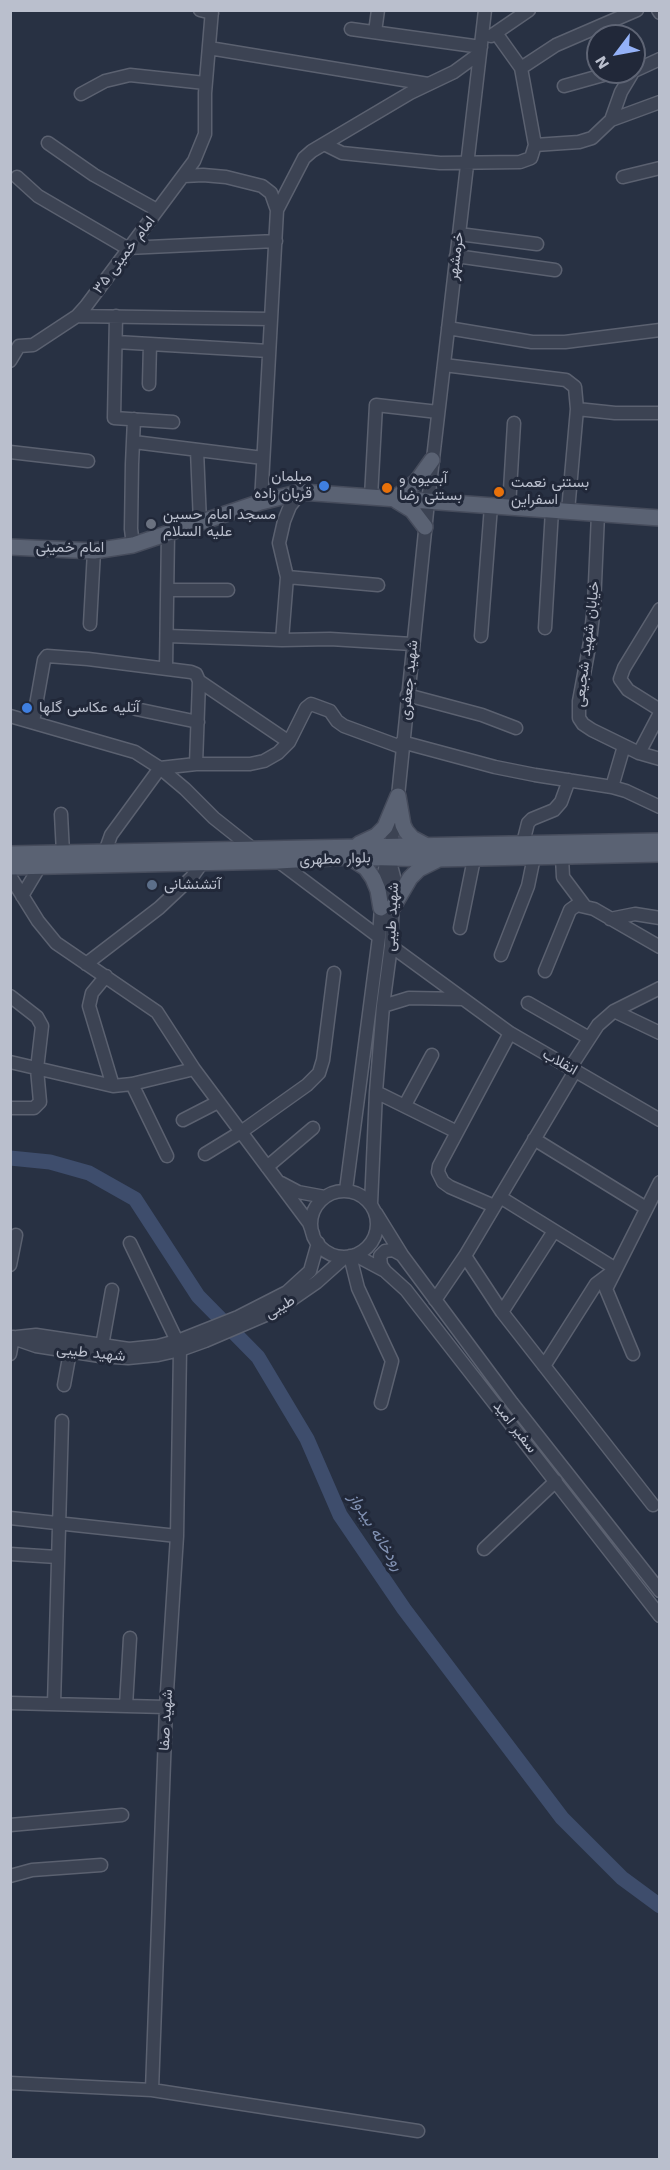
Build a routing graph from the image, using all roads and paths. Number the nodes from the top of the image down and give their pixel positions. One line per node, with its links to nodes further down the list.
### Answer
1 (378, 10): 7 (street)
2 (485, 10): 9 (street, خرمشهر)
3 (530, 10): 8 (street)
4 (637, 10): 11 (street)
5 (208, 11): 10 (street, امام خمینی ۳۵)
6 (351, 29): 7 (street)
7 (375, 32): 9 (street)
8 (496, 33): 9 (street); 11 (street)
9 (481, 47): 14 (street); 23 (street, خرمشهر)
10 (208, 48): 13 (street, امام خمینی ۳۵); 14 (street)
11 (521, 68): 22 (street)
12 (586, 80): 16 (street)
13 (205, 83): 17 (street); 25 (street, امام خمینی ۳۵)
14 (428, 84): 21 (street)
15 (626, 84): 19 (street)
16 (564, 86)
17 (81, 94)
18 (660, 102): 19 (street)
19 (611, 120): 22 (street)
20 (48, 143): 28 (street)
21 (324, 144): 23 (street); 29 (street)
22 (535, 145): 23 (street)
23 (467, 163): 30 (street, خرمشهر)
24 (660, 168): 27 (street)
25 (184, 176): 28 (street, امام خمینی ۳۵); 29 (street)
26 (17, 177): 33 (street)
27 (623, 177)
28 (158, 210): 33 (street, امام خمینی ۳۵)
29 (277, 210): 31 (street)
30 (459, 234): 32 (street); 34 (street, خرمشهر)
31 (276, 241): 33 (street); 38 (street)
32 (537, 244)
33 (127, 248): 36 (street, امام خمینی ۳۵)
34 (456, 256): 35 (street); 39 (street, خرمشهر)
35 (555, 270)
36 (76, 316): 37 (street); 44 (street, امام خمینی ۳۵)
37 (116, 316): 38 (street); 41 (street)
38 (271, 319): 43 (street)
39 (448, 328): 40 (street); 45 (street, خرمشهر)
40 (660, 330)
41 (116, 342): 42 (street); 50 (street)
42 (150, 344): 43 (street); 46 (street)
43 (269, 351): 56 (street)
44 (10, 361)
45 (444, 364): 47 (street); 48 (street, خرمشهر)
46 (149, 384)
47 (577, 409): 49 (street); 66 (street)
48 (438, 412): 57 (street, خرمشهر); 60 (street)
49 (660, 413)
50 (135, 419): 51 (street); 53 (street)
51 (173, 423)
52 (514, 423): 65 (street)
53 (134, 441): 54 (street); 72 (street)
54 (197, 450): 56 (street); 69 (street)
55 (10, 452): 58 (street)
56 (263, 458): 62 (street)
57 (432, 460): 61 (main road); 63 (street, خرمشهر)
58 (88, 461)
59 (300, 492): 60 (main road, امام خمینی); 62 (main road, امام خمینی); 75 (street)
60 (371, 497): 61 (main road, امام خمینی)
61 (394, 499): 63 (main road, امام خمینی); 70 (main road)
62 (261, 502): 69 (main road, امام خمینی)
63 (428, 502): 64 (main road, امام خمینی); 70 (street, شهید جعفری)
64 (491, 506): 65 (main road, امام خمینی); 83 (street)
65 (509, 507): 66 (main road, امام خمینی)
66 (560, 511): 67 (main road, امام خمینی); 81 (street)
67 (598, 514): 68 (main road, امام خمینی); 97 (street, خیابان شهید شجیعی)
68 (660, 518)
69 (200, 523): 71 (main road, امام خمینی)
70 (425, 527): 85 (street, شهید جعفری)
71 (168, 533): 72 (main road, امام خمینی); 77 (street)
72 (133, 545): 74 (main road, امام خمینی)
73 (10, 547): 74 (main road, امام خمینی)
74 (94, 551): 80 (street)
75 (287, 577): 76 (street); 84 (street)
76 (378, 585)
77 (168, 590): 78 (street); 82 (street)
78 (228, 590)
79 (660, 609): 90 (street)
80 (90, 624)
81 (544, 628)
82 (167, 636): 84 (street); 86 (street)
83 (481, 636)
84 (282, 640): 85 (street)
85 (412, 644): 88 (street, شهید جعفری)
86 (166, 668): 87 (street); 92 (street)
87 (199, 681): 93 (street); 95 (street)
88 (407, 695): 94 (street); 96 (street, شهید جعفری)
89 (136, 709): 93 (street)
90 (660, 712): 98 (street)
91 (10, 716): 92 (street)
92 (33, 722): 101 (street)
93 (198, 722): 100 (street)
94 (516, 728)
95 (289, 742): 96 (street); 100 (street)
96 (402, 744): 102 (street); 104 (street, شهید جعفری)
97 (624, 746): 98 (street, خیابان شهید شجیعی); 103 (street)
98 (639, 753): 99 (street, خیابان شهید شجیعی)
99 (660, 759)
100 (196, 764): 101 (street)
101 (160, 768): 109 (street); 110 (street)
102 (569, 780): 103 (street); 108 (street)
103 (612, 787): 105 (street)
104 (398, 796): 111 (main road); 112 (street, شهید جعفری); 114 (main road)
105 (660, 807)
106 (62, 814): 113 (street)
107 (660, 841): 108 (main road, بلوار مطهری)
108 (523, 843): 114 (main road, بلوار مطهری)
109 (253, 849): 111 (main road, بلوار مطهری); 119 (main road, بلوار مطهری)
110 (105, 852): 113 (main road, بلوار مطهری); 119 (main road, بلوار مطهری)
111 (350, 852): 112 (main road, بلوار مطهری); 121 (main road, بلوار مطهری); 128 (main road)
112 (390, 852): 114 (main road, بلوار مطهری); 128 (street, شهید طیبی)
113 (63, 853): 115 (main road, بلوار مطهری)
114 (437, 853): 120 (main road, بلوار مطهری); 128 (main road)
115 (10, 854)
116 (660, 854): 117 (main road, بلوار مطهری)
117 (562, 856): 118 (main road, بلوار مطهری); 127 (street)
118 (534, 857): 120 (main road, بلوار مطهری); 135 (street)
119 (146, 858): 122 (main road, بلوار مطهری); 123 (main road, بلوار مطهری)
120 (474, 859): 131 (street)
121 (278, 861): 122 (main road, بلوار مطهری); 132 (street)
122 (202, 863): 136 (street)
123 (40, 866): 124 (main road, بلوار مطهری); 126 (street)
124 (10, 867)
125 (10, 876): 126 (street)
126 (22, 896): 136 (street)
127 (584, 905): 130 (street); 137 (street)
128 (387, 907): 132 (street, شهید طیبی); 133 (street, شهید طیبی)
129 (660, 918): 130 (street)
130 (610, 919): 134 (street)
131 (460, 928)
132 (379, 937): 167 (street, شهید طیبی)
133 (391, 946): 142 (street, انقلاب); 144 (street, شهید طیبی)
134 (660, 947)
135 (501, 955)
136 (86, 964): 139 (street)
137 (545, 971)
138 (334, 973): 163 (street)
139 (106, 976): 152 (street); 155 (street)
140 (658, 990): 145 (street)
141 (10, 996): 151 (street)
142 (463, 999): 144 (street); 147 (street, انقلاب)
143 (528, 1003): 148 (street)
144 (383, 1006): 156 (street, شهید طیبی)
145 (614, 1011): 146 (street); 148 (street)
146 (660, 1033)
147 (510, 1034): 153 (street, انقلاب); 164 (street)
148 (589, 1038): 153 (street)
149 (432, 1055): 158 (street)
150 (10, 1062): 151 (street)
151 (37, 1069): 155 (street); 159 (street)
152 (194, 1069): 154 (street); 157 (street)
153 (572, 1070): 160 (street, انقلاب); 165 (street)
154 (132, 1084): 155 (street); 169 (street)
155 (113, 1086)
156 (376, 1092): 158 (street); 166 (street, شهید طیبی)
157 (218, 1102): 161 (street); 163 (street)
158 (405, 1105): 164 (street)
159 (10, 1108)
160 (659, 1118)
161 (183, 1120)
162 (313, 1128): 170 (street)
163 (241, 1132): 168 (street); 170 (street)
164 (457, 1132): 175 (street)
165 (534, 1139): 175 (street); 176 (street)
166 (372, 1147): 167 (street); 177 (street, شهید طیبی)
167 (351, 1148): 173 (street, شهید طیبی)
168 (205, 1154)
169 (167, 1156)
170 (267, 1167): 171 (street)
171 (278, 1182): 174 (street); 180 (street)
172 (660, 1182): 176 (street)
173 (346, 1190): 174 (street); 177 (street)
174 (325, 1197): 180 (street)
175 (497, 1202): 178 (street); 184 (street)
176 (646, 1208): 186 (street)
177 (374, 1209): 182 (street, سفیر امید); 183 (street)
178 (554, 1231): 186 (street); 190 (street)
179 (16, 1235): 185 (street)
180 (316, 1239): 183 (street); 191 (street, طیبی)
181 (130, 1243): 194 (street)
182 (402, 1254): 187 (street); 189 (street, سفیر امید)
183 (350, 1256): 187 (street, سفیر امید); 191 (street, طیبی); 201 (street)
184 (465, 1256): 189 (street); 190 (street)
185 (10, 1265)
186 (616, 1269): 198 (street); 199 (street)
187 (385, 1272): 203 (street, سفیر امید)
188 (112, 1290): 195 (street)
189 (435, 1300): 211 (street, سفیر امید)
190 (502, 1311): 199 (street)
191 (240, 1322): 192 (street, طیبی)
192 (204, 1336): 194 (street, شهید طیبی)
193 (12, 1337): 195 (street, شهید طیبی); 196 (street, شهید طیبی); 197 (street)
194 (178, 1345): 195 (street, شهید طیبی); 196 (street, شهید طیبی); 207 (street, شهید صفا)
195 (102, 1346)
196 (70, 1352): 200 (street)
197 (10, 1354)
198 (633, 1354)
199 (544, 1366): 204 (street)
200 (64, 1384)
201 (381, 1403)
202 (62, 1421): 206 (street)
203 (556, 1481): 208 (street); 212 (street, سفیر امید)
204 (653, 1505)
205 (10, 1518): 206 (street)
206 (57, 1523): 207 (street); 210 (street)
207 (177, 1536): 217 (street, شهید صفا)
208 (484, 1549)
209 (10, 1554): 210 (street)
210 (57, 1557): 215 (street)
211 (660, 1591)
212 (660, 1616)
213 (130, 1638): 216 (street)
214 (10, 1702): 215 (street)
215 (54, 1704): 216 (street)
216 (126, 1706): 217 (street)
217 (166, 1707): 223 (street, شهید صفا)
218 (122, 1815): 219 (street)
219 (10, 1825)
220 (101, 1865): 221 (street)
221 (10, 1876)
222 (10, 2083): 223 (street)
223 (152, 2090): 224 (street)
224 (418, 2131)

